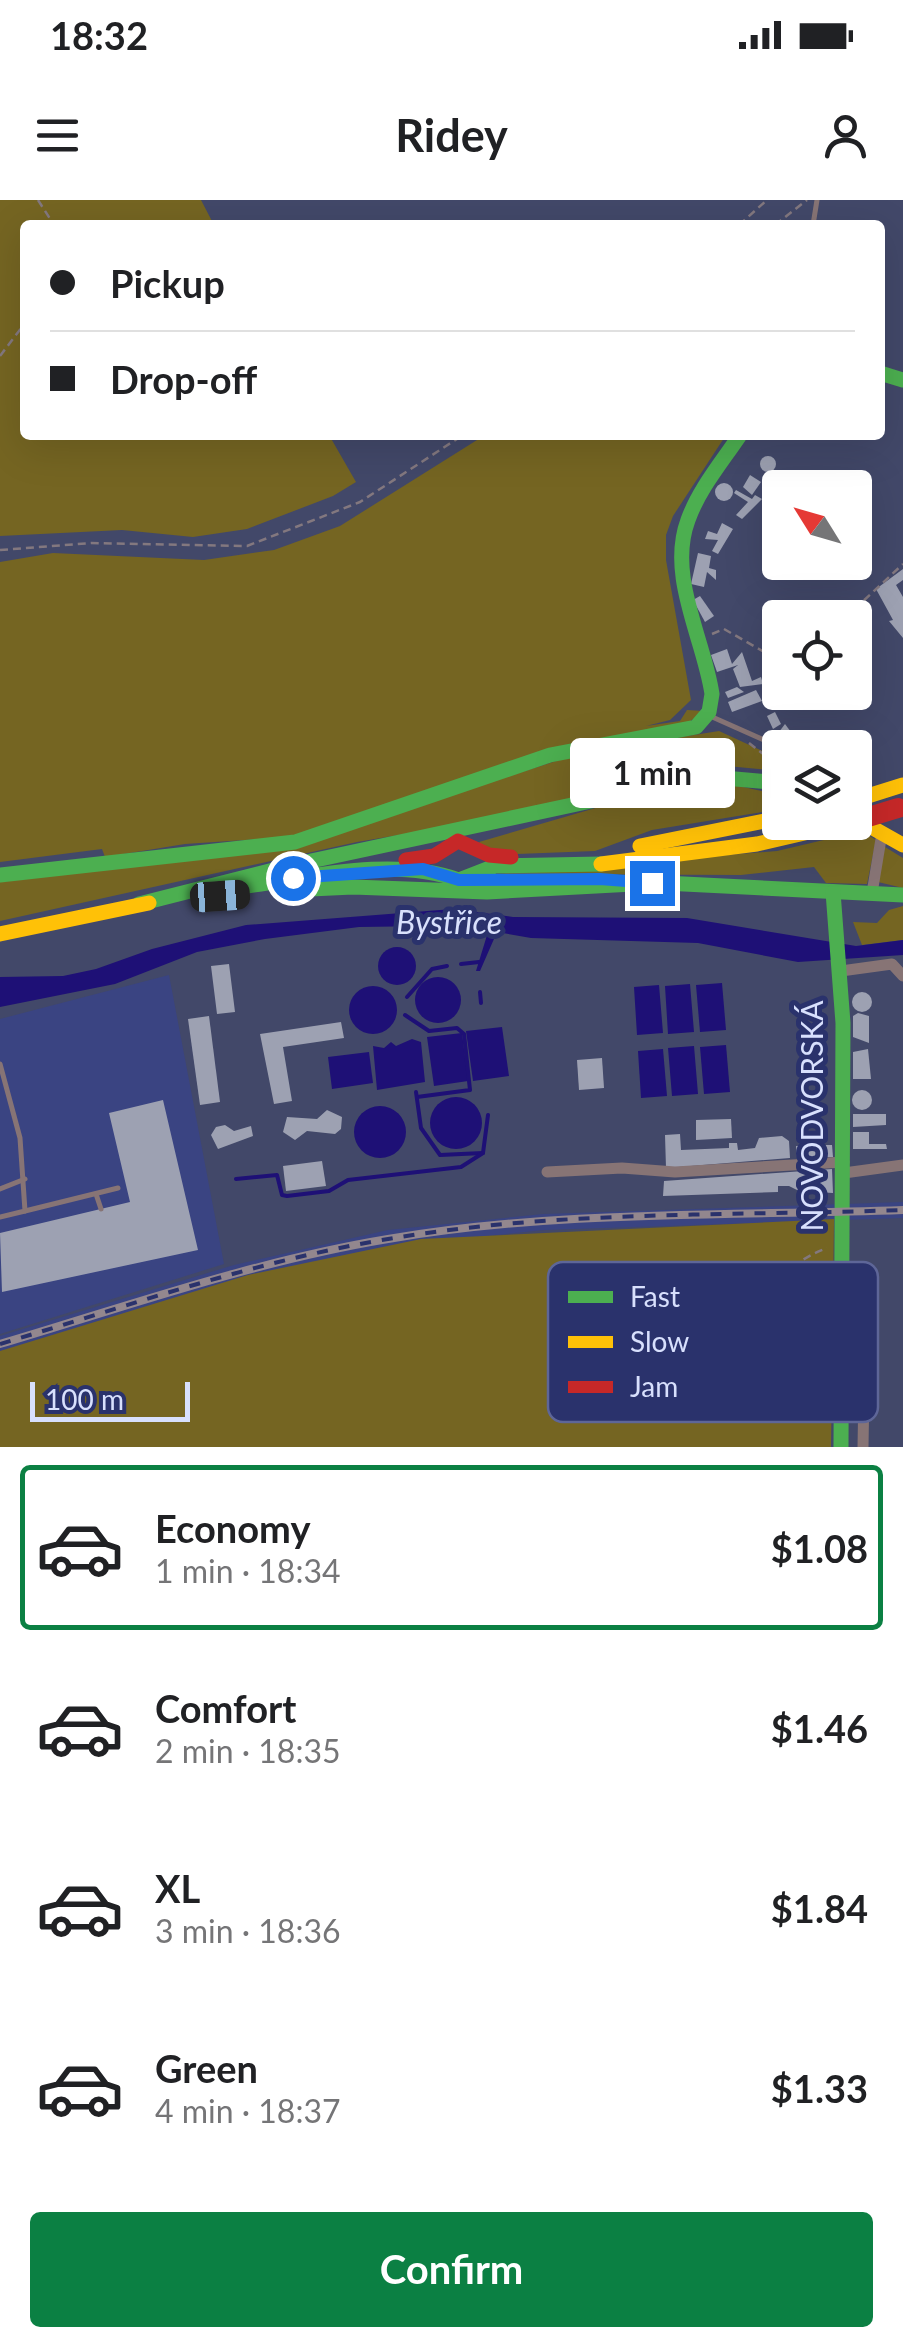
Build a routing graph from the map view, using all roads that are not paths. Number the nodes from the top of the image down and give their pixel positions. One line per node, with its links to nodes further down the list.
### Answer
1 (737, 440): 2 (main road)
2 (708, 714): 3 (lane); 18 (main road)
3 (762, 740)
4 (762, 780): 8 (main road)
5 (903, 785): 6 (main road)
6 (872, 795)
7 (900, 807): 9 (main road, bridge)
8 (570, 808): 15 (main road); 21 (main road)
9 (872, 816)
10 (762, 822): 16 (main road)
11 (872, 829): 12 (main road)
12 (882, 833): 14 (main road); 22 (street)
13 (776, 840): 16 (main road)
14 (903, 845)
15 (473, 847): 16 (main road); 17 (main road); 17 (main road)
16 (600, 859): 17 (main road)
17 (456, 869): 19 (main road); 21 (main road)
18 (0, 875)
19 (652, 883): 20 (main road); 21 (main road)
20 (833, 892): 22 (main road); 25 (main road, NOVODVORSKÁ)
21 (191, 893): 24 (main road)
22 (872, 894): 23 (main road)
23 (903, 895)
24 (0, 934)
25 (841, 968): 26 (street); 29 (main road, NOVODVORSKÁ)
26 (903, 976)
27 (0, 1064): 31 (lane)
28 (903, 1166): 29 (street)
29 (844, 1167): 30 (street); 38 (main road, NOVODVORSKÁ)
30 (547, 1172)
31 (25, 1179): 33 (lane); 36 (lane)
32 (118, 1188): 34 (lane)
33 (0, 1189)
34 (96, 1194): 35 (lane); 36 (lane)
35 (101, 1209)
36 (25, 1211): 37 (lane)
37 (0, 1217)
38 (844, 1262)
39 (841, 1422): 41 (main road, NOVODVORSKÁ)
40 (863, 1422): 42 (street)
41 (841, 1447)
42 (863, 1447)

